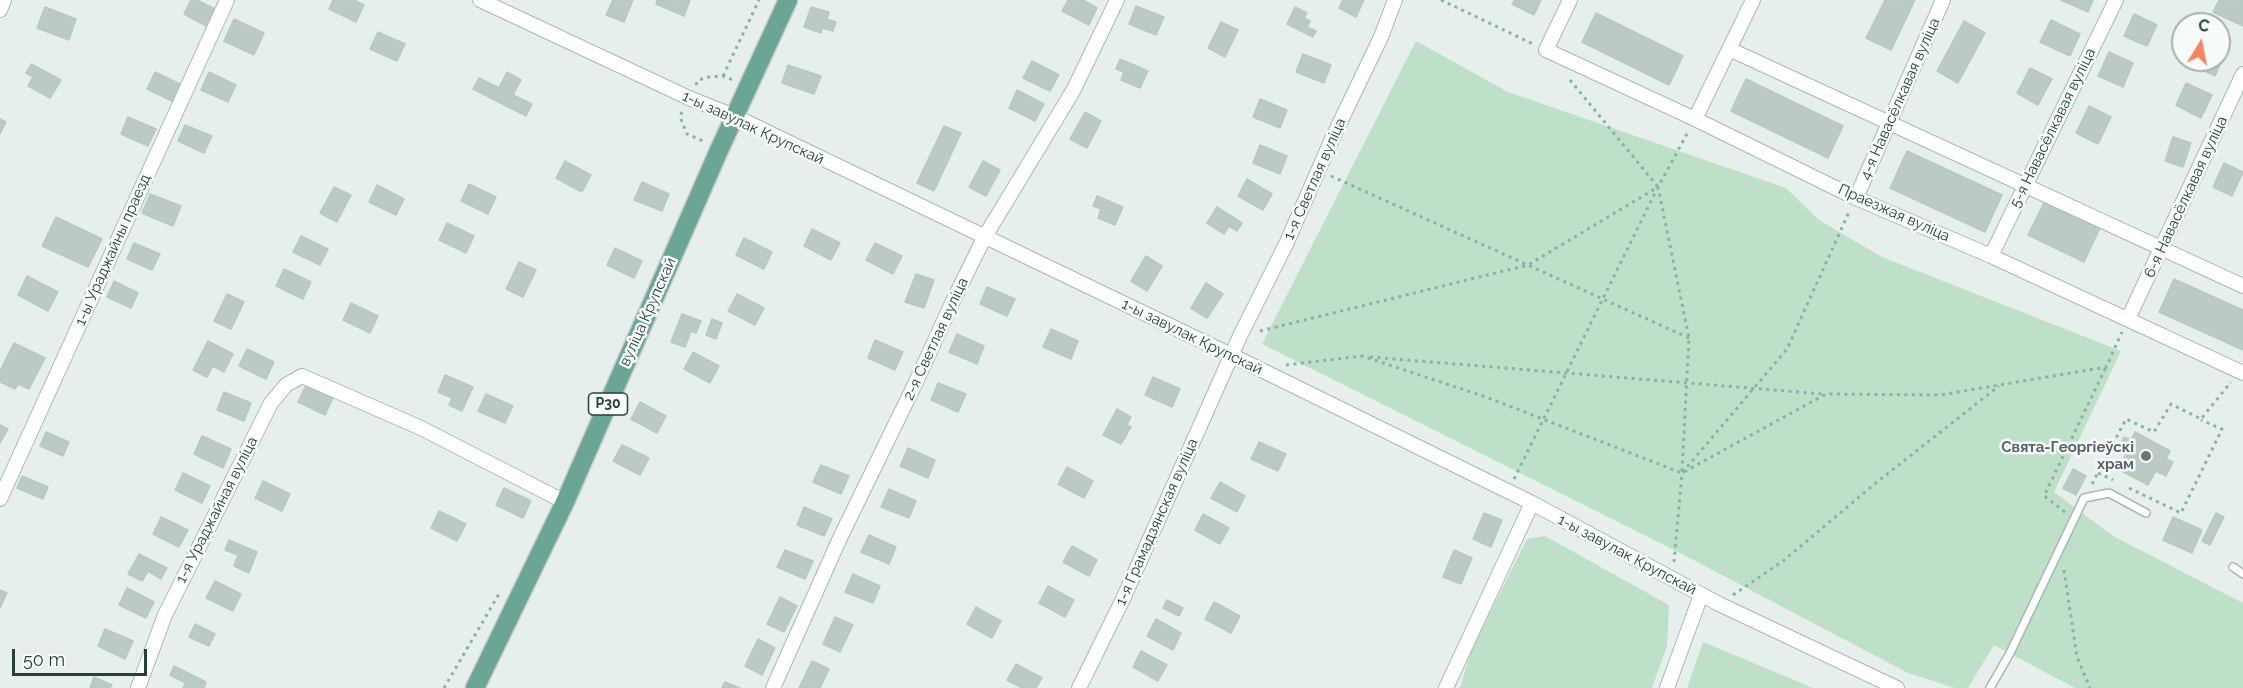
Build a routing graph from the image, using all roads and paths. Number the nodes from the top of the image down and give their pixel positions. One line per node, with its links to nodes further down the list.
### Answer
1 (4, 0): 13 (street)
2 (227, 0): 51 (street, 1-ы Ураджайны праезд)
3 (480, 0): 19 (street, 1-ы завулак Крупскай)
4 (759, 0): 17 (path)
5 (788, 0): 19 (main road, вуліца Крупскай / Р30)
6 (1116, 0): 26 (street, 2-я Светлая вуліца)
7 (1395, 0): 22 (street, 1-я Светлая вуліца)
8 (1441, 0): 15 (path)
9 (1570, 0): 15 (street)
10 (1753, 0): 14 (street)
11 (1943, 0): 21 (street, 4-я Навасёлкавая вуліца)
12 (2116, 0): 23 (street, 5-я Навасёлкавая вуліца)
13 (0, 10)
14 (1729, 49): 20 (street); 21 (street)
15 (1546, 50): 20 (street, Праезжая вуліца)
16 (2243, 74): 27 (street, 6-я Навасёлкавая вуліца)
17 (723, 76)
18 (1568, 78): 24 (path)
19 (734, 116): 26 (street, 1-ы завулак Крупскай); 52 (main road, вуліца Крупскай / Р30)
20 (1695, 119): 24 (path); 25 (street, Праезжая вуліца)
21 (1889, 123): 23 (street); 25 (street, 4-я Навасёлкавая вуліца)
22 (1318, 170): 29 (path); 33 (street, 1-я Светлая вуліца)
23 (2025, 185): 27 (street); 28 (street, 5-я Навасёлкавая вуліца)
24 (1658, 187): 29 (path); 31 (path); 34 (path)
25 (1856, 198): 28 (street, Праезжая вуліца); 43 (path)
26 (984, 238): 35 (street, 1-ы завулак Крупскай); 66 (street, 2-я Светлая вуліца)
27 (2161, 248): 30 (street); 32 (street, 6-я Навасёлкавая вуліца)
28 (1991, 256): 32 (street, Праезжая вуліца)
29 (1528, 265): 31 (path); 33 (path)
30 (2243, 286)
31 (1603, 298): 34 (path); 40 (path)
32 (2128, 319): 37 (path); 39 (street, Праезжая вуліца)
33 (1240, 336): 35 (street, 1-я Светлая вуліца)
34 (1689, 338): 41 (path)
35 (1231, 355): 38 (street, 1-ы завулак Крупскай); 67 (street, 1-я Грамадзянская вуліца)
36 (1362, 356): 38 (path); 40 (path); 45 (path)
37 (2106, 367): 42 (path); 55 (path)
38 (1258, 369): 49 (street, 1-ы завулак Крупскай)
39 (2241, 372): 46 (path)
40 (1566, 373): 41 (path); 45 (path)
41 (1687, 383): 43 (path); 47 (path)
42 (2000, 386): 44 (path); 62 (path)
43 (1754, 388): 44 (path); 47 (path)
44 (1826, 394): 47 (path)
45 (1544, 419): 47 (path); 49 (path)
46 (2201, 419): 48 (path); 48 (path)
47 (1682, 473): 59 (path)
48 (2098, 473): 50 (path)
49 (1508, 492): 53 (street, 1-ы завулак Крупскай)
50 (2084, 498): 54 (lane); 55 (lane)
51 (0, 500)
52 (566, 502): 63 (street, 1-я Ураджайная вуліца); 65 (main road, вуліца Крупскай / Р30)
53 (1532, 503): 59 (street, 1-ы завулак Крупскай); 68 (street)
54 (2146, 513)
55 (2074, 518): 56 (lane)
56 (2061, 547): 71 (lane); 72 (path)
57 (2233, 567): 58 (lane)
58 (2243, 574)
59 (1673, 580): 61 (street, 1-ы завулак Крупскай)
60 (502, 587): 64 (path)
61 (1701, 595): 62 (street, 1-ы завулак Крупскай); 69 (street)
62 (1719, 604): 70 (street, 1-ы завулак Крупскай)
63 (138, 688)
64 (444, 688)
65 (475, 688)
66 (773, 688)
67 (1079, 688)
68 (1446, 688)
69 (1667, 688)
70 (1897, 688)
71 (1990, 688)
72 (2090, 688)

